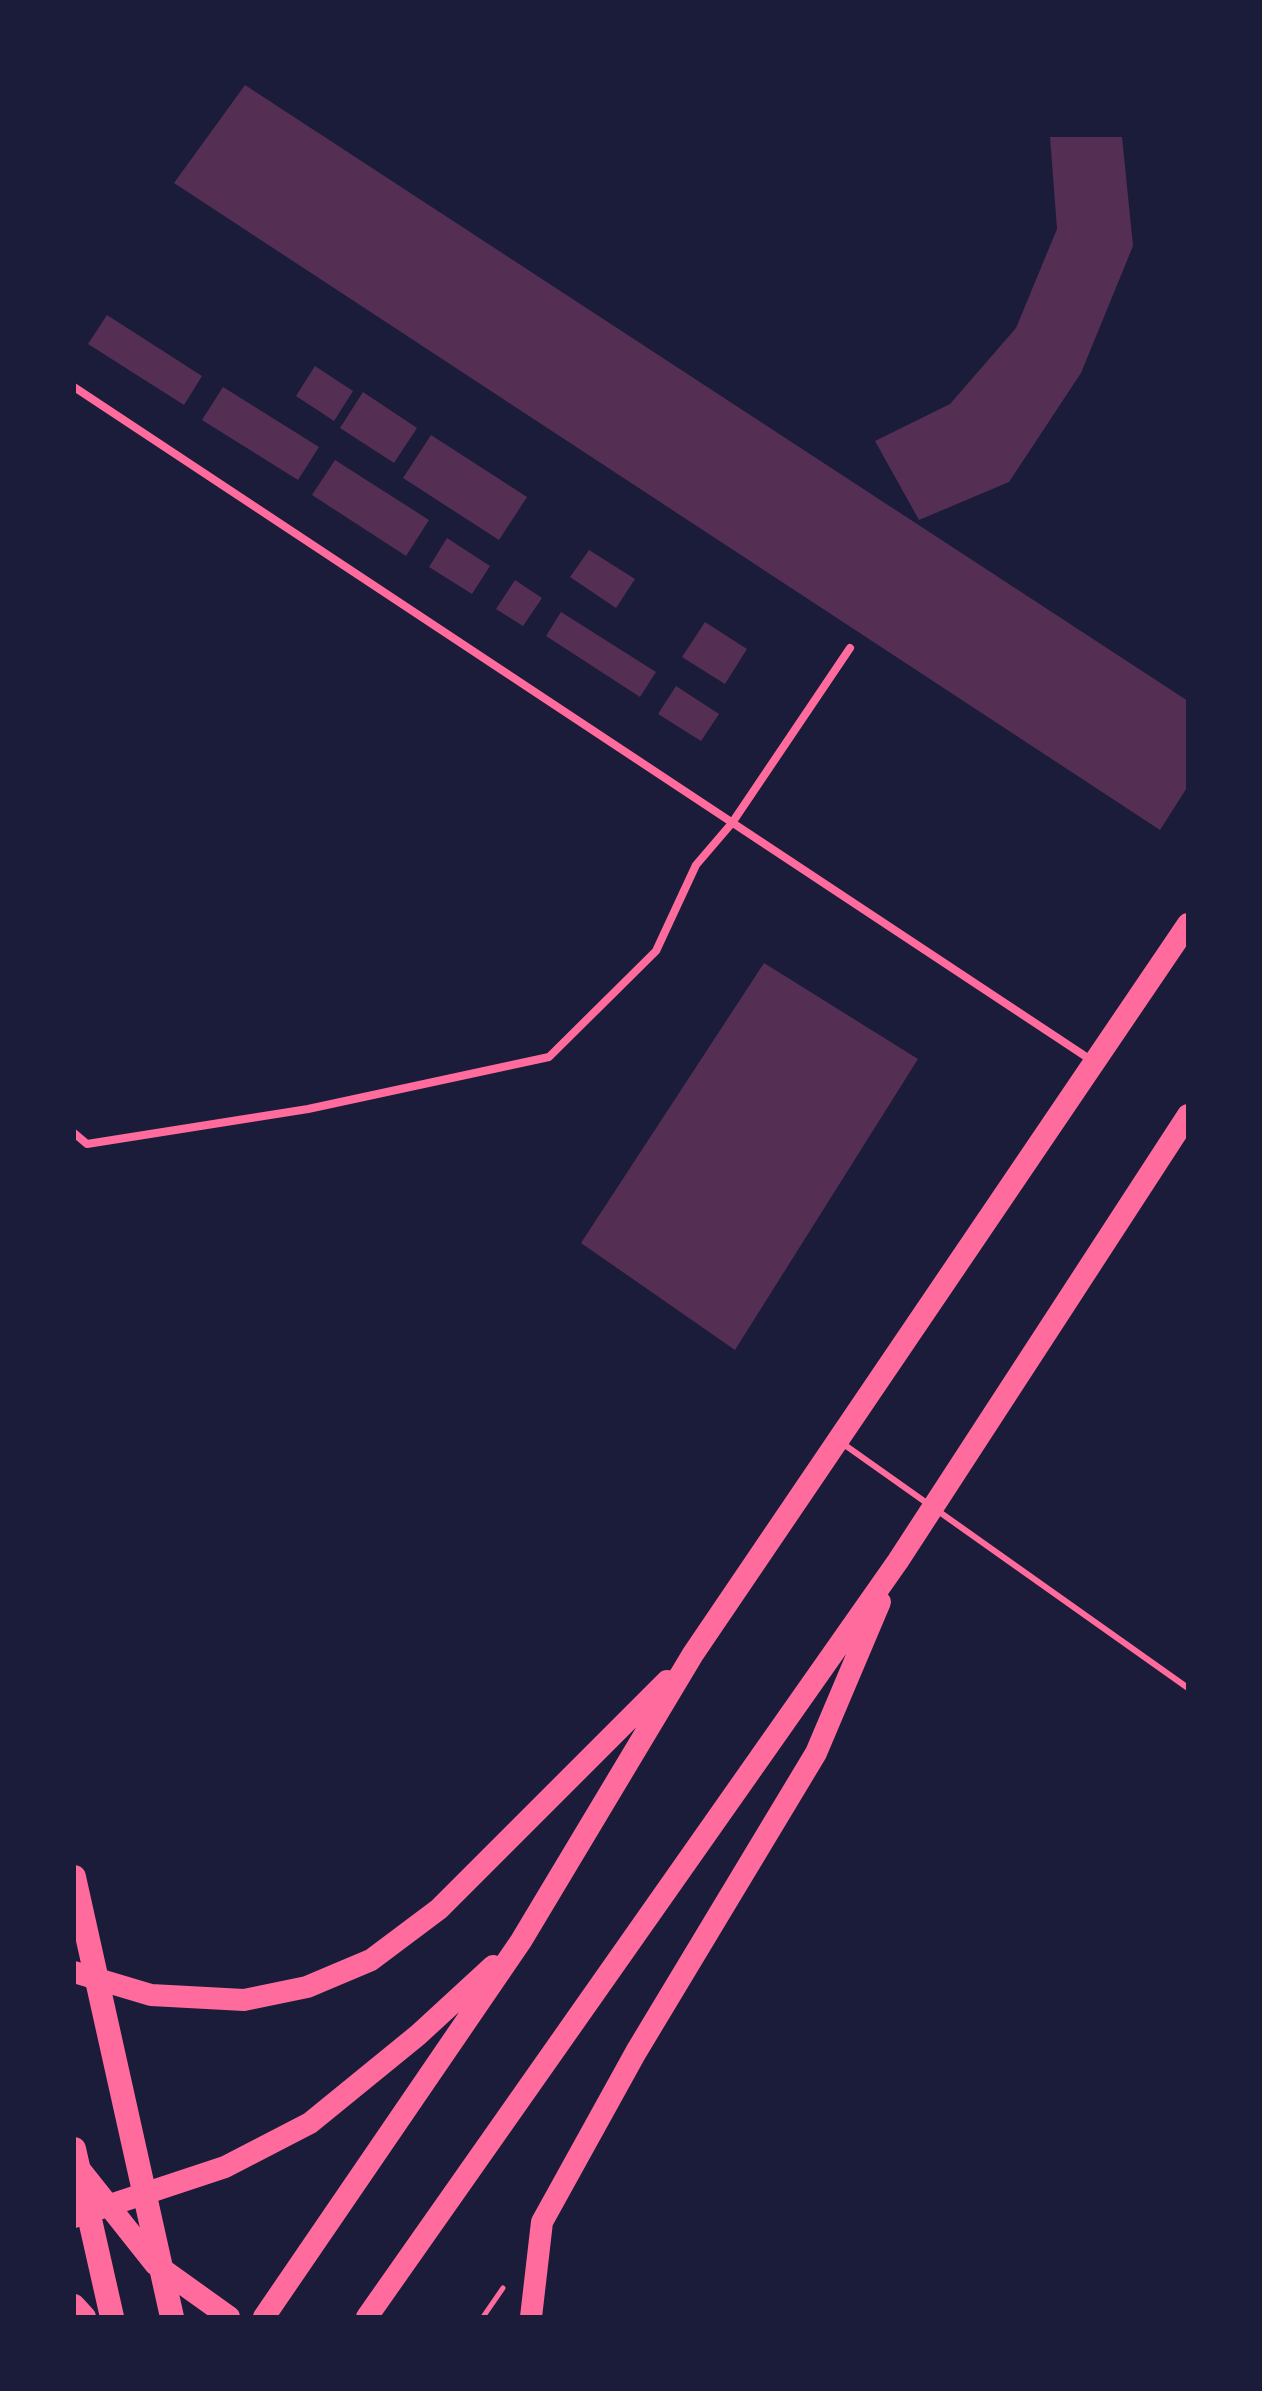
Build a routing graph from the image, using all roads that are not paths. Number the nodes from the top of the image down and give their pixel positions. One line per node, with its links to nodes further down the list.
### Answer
1 (74, 387): 3 (street)
2 (850, 648): 3 (street)
3 (732, 823): 5 (street); 7 (street)
4 (1188, 924): 5 (highway)
5 (1095, 1063): 8 (highway)
6 (1188, 1115): 9 (highway)
7 (74, 1133)
8 (839, 1440): 9 (lane); 11 (highway)
9 (934, 1506): 10 (highway); 12 (lane)
10 (898, 1561): 25 (highway); 26 (highway)
11 (693, 1654): 14 (highway); 15 (highway)
12 (1188, 1688)
13 (74, 1877): 22 (highway)
14 (521, 1941): 18 (highway); 24 (highway)
15 (74, 1972)
16 (74, 2149): 21 (highway)
17 (74, 2163): 23 (highway)
18 (74, 2217)
19 (74, 2305): 20 (highway)
20 (85, 2317)
21 (112, 2317)
22 (172, 2317)
23 (229, 2317)
24 (264, 2317)
25 (367, 2317)
26 (531, 2317)

